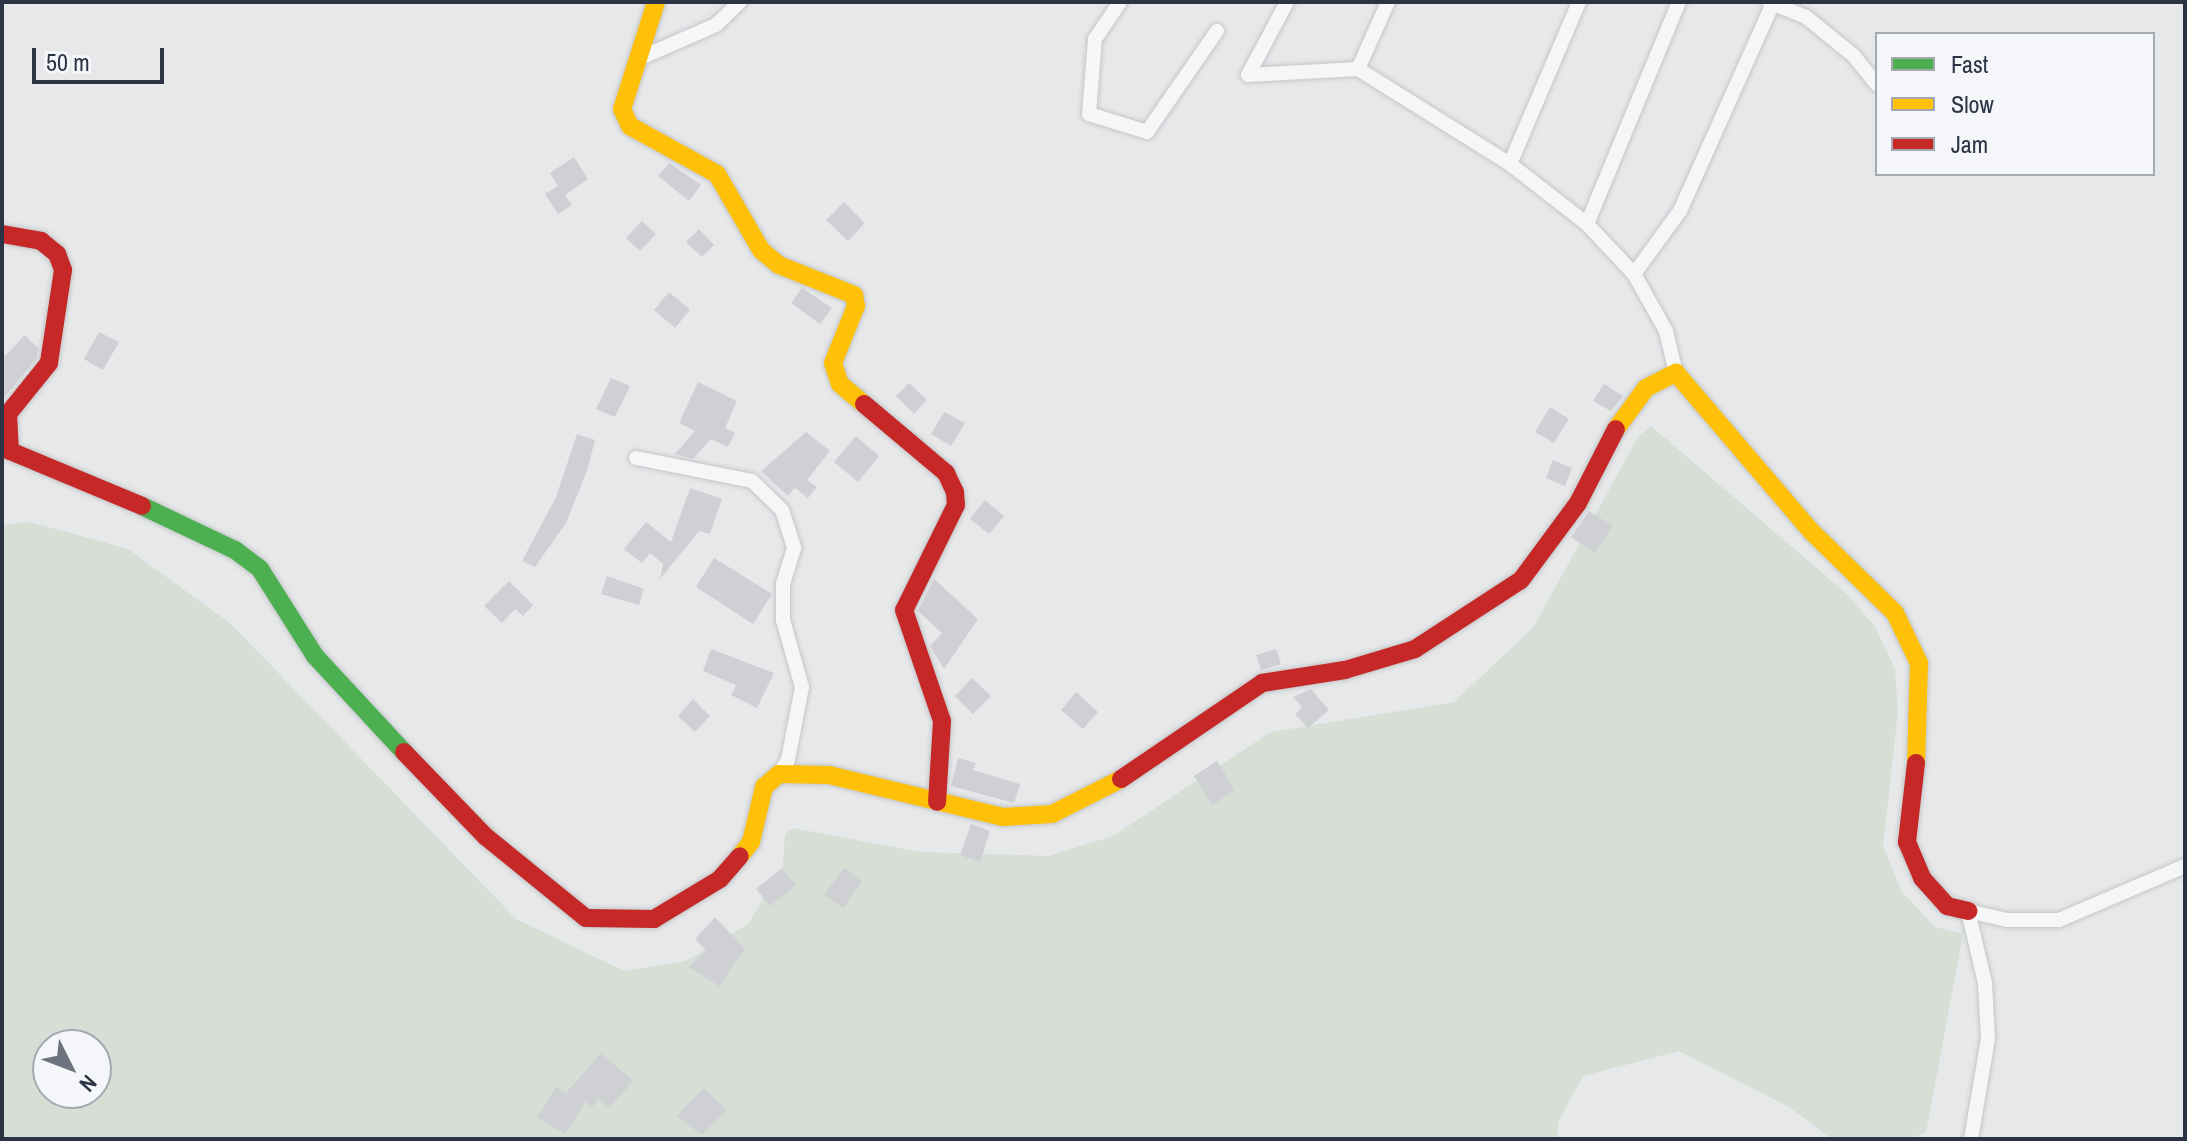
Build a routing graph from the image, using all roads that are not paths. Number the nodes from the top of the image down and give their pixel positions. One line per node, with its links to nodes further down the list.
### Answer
1 (656, 2): 10 (street)
2 (740, 2): 10 (street)
3 (1120, 2): 9 (street)
4 (1287, 2): 11 (street)
5 (1388, 2): 11 (street)
6 (1579, 2): 13 (street)
7 (1679, 2): 14 (street)
8 (1770, 4): 12 (street); 16 (street)
9 (1217, 31)
10 (638, 59): 20 (street)
11 (1358, 69): 13 (street)
12 (1875, 82)
13 (1510, 164): 14 (street)
14 (1587, 224): 16 (street)
15 (2, 234): 19 (street)
16 (1634, 274): 17 (street)
17 (1676, 373): 20 (street); 22 (street)
18 (636, 458): 19 (street)
19 (779, 774): 20 (street)
20 (937, 802)
21 (2185, 866): 22 (street)
22 (1968, 911): 23 (street)
23 (1971, 1139)

